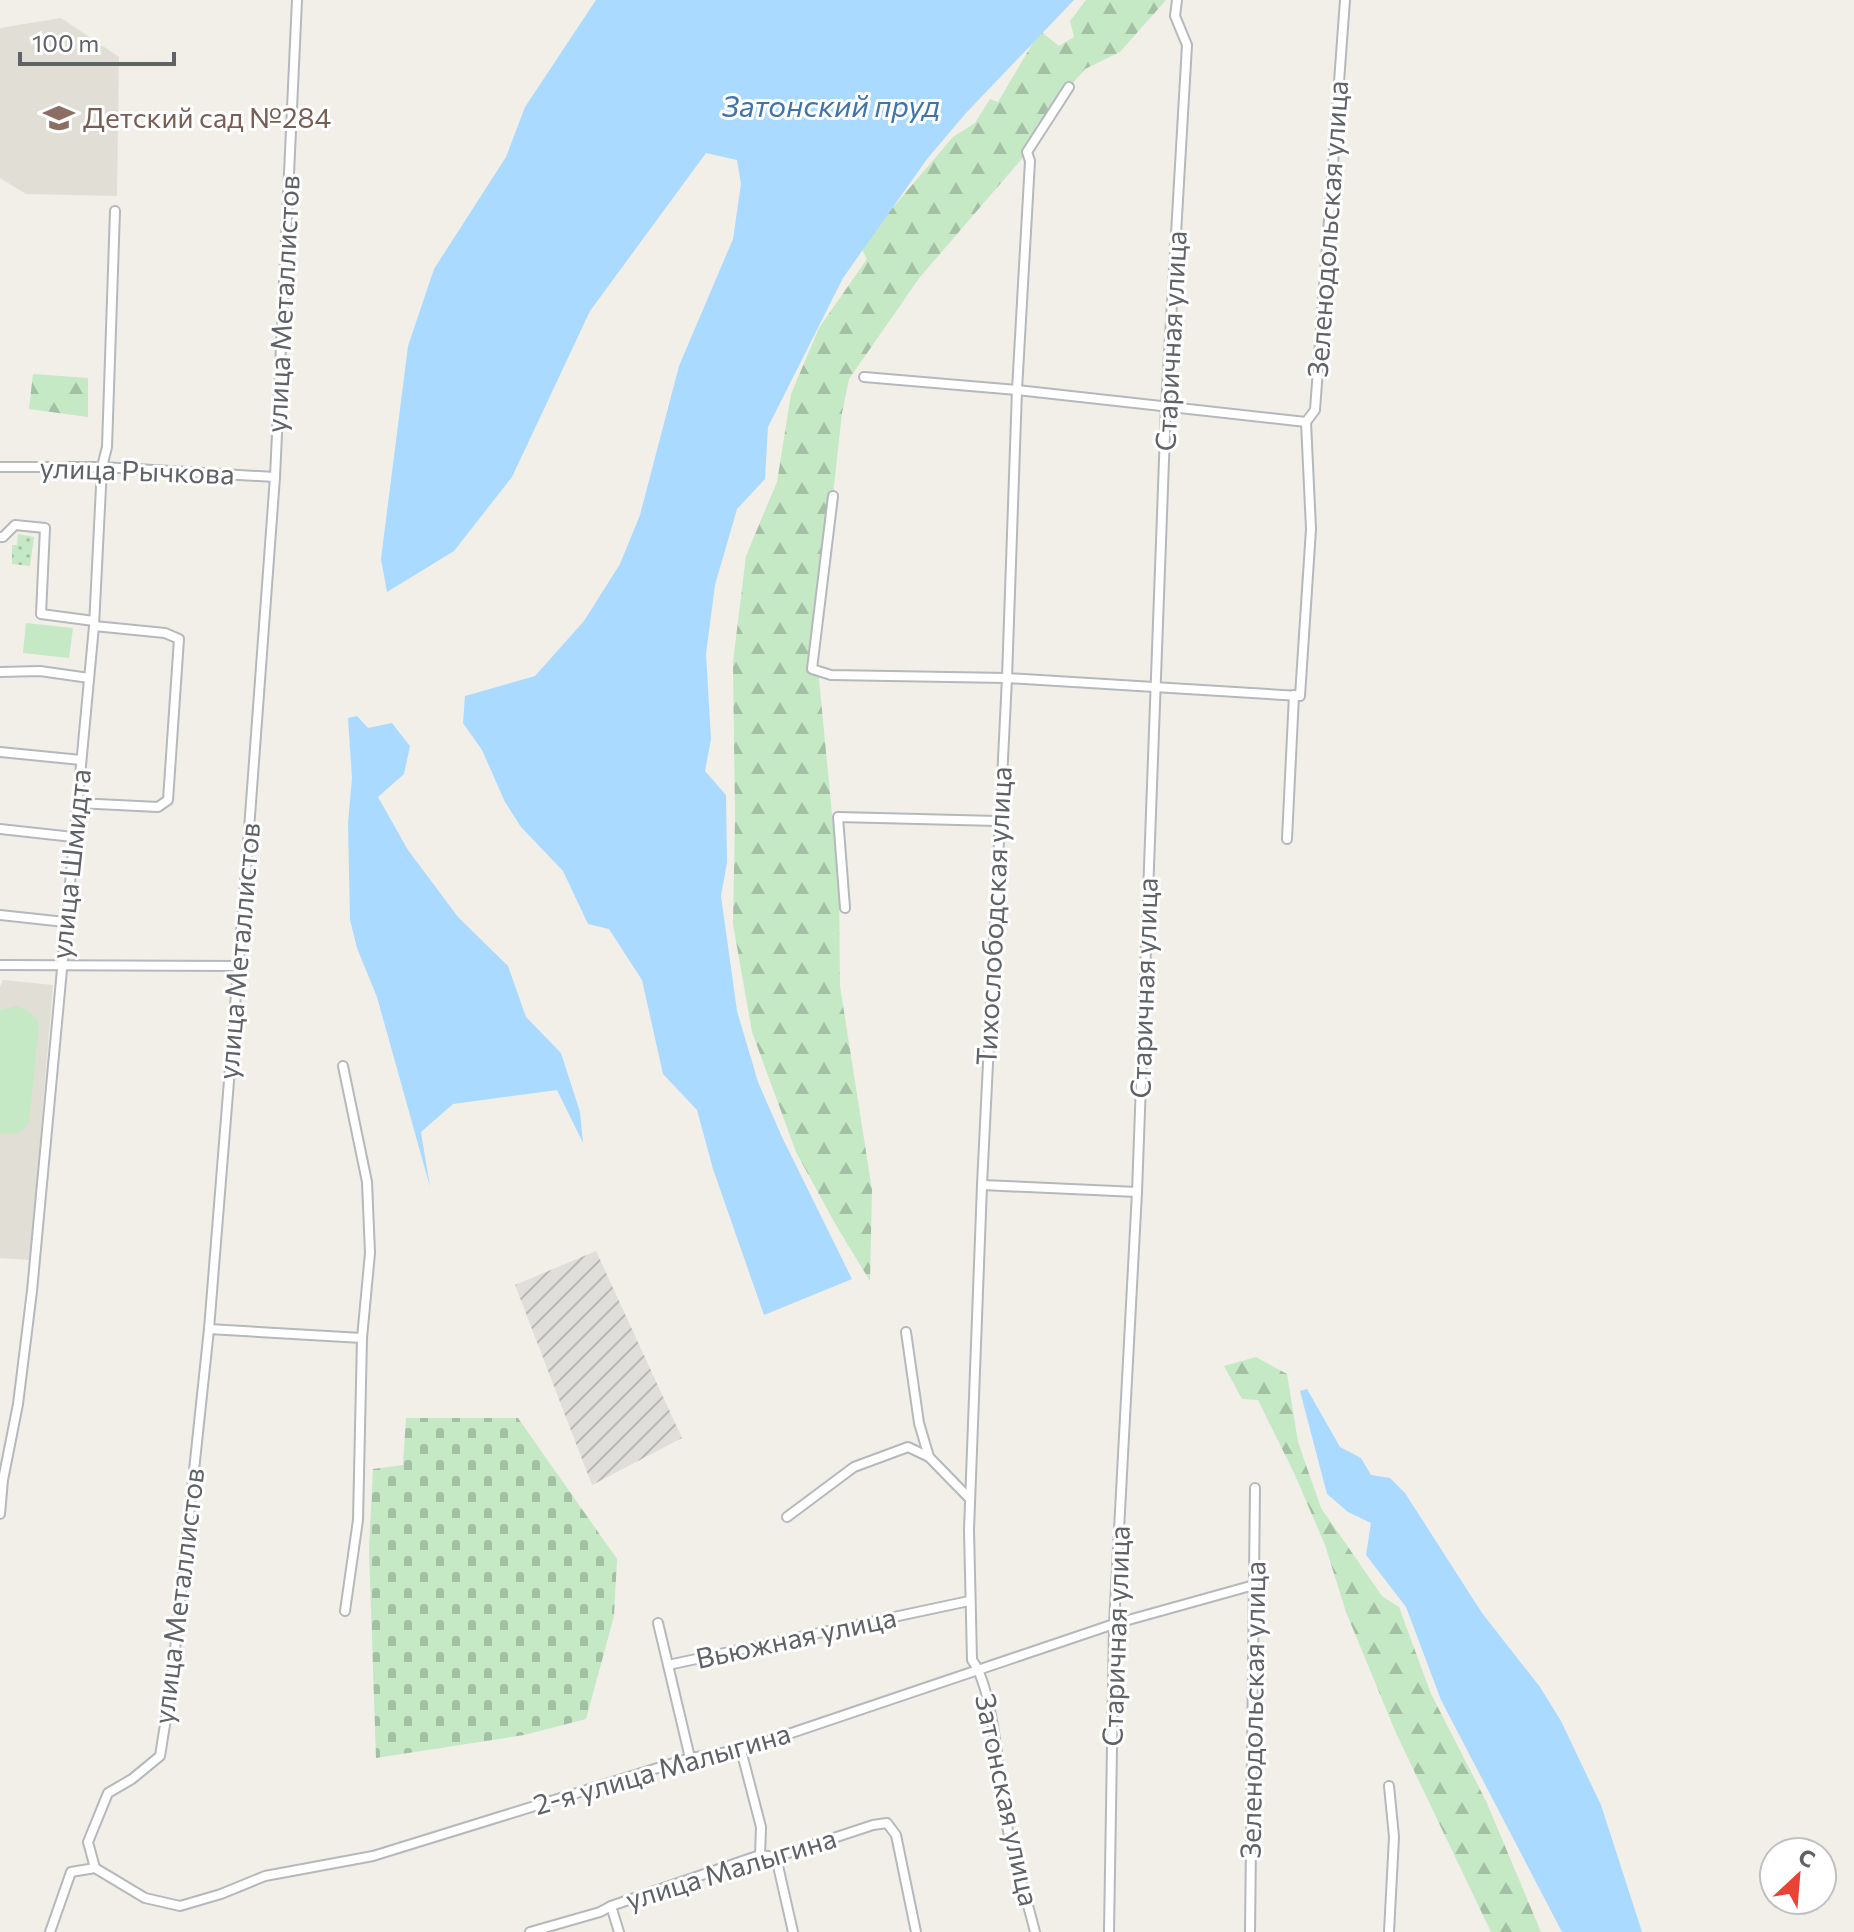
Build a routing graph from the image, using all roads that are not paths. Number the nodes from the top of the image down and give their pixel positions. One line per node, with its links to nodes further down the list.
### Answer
1 (297, 0): 12 (street, улица Металлистов)
2 (1177, 0): 8 (street, Старичная улица)
3 (1345, 0): 9 (street, Зеленодольская улица)
4 (1069, 87): 7 (street, Тихослободская улица)
5 (115, 211): 11 (street, улица Шмидта)
6 (864, 377): 7 (street)
7 (1017, 390): 8 (street); 18 (street, Тихослободская улица)
8 (1166, 406): 9 (street); 19 (street, Старичная улица)
9 (1306, 422): 20 (street)
10 (0, 467): 11 (street, улица Рычкова)
11 (102, 467): 12 (street, улица Рычкова); 15 (street, улица Шмидта)
12 (275, 477): 33 (street, улица Металлистов)
13 (833, 496): 18 (street)
14 (0, 537): 15 (street)
15 (94, 624): 17 (street, улица Шмидта); 23 (street)
16 (0, 672): 17 (street)
17 (89, 678): 22 (street, улица Шмидта)
18 (1007, 678): 19 (street); 24 (street, Тихослободская улица)
19 (1154, 686): 20 (street); 36 (street, Старичная улица)
20 (1297, 695): 27 (street)
21 (0, 752): 22 (street)
22 (81, 760): 23 (street, улица Шмидта)
23 (77, 803): 26 (street, улица Шмидта)
24 (998, 821): 28 (street); 35 (street, Тихослободская улица)
25 (0, 829): 26 (street)
26 (73, 837): 30 (street, улица Шмидта)
27 (1287, 839)
28 (845, 908)
29 (0, 915): 30 (street)
30 (65, 922): 32 (street, улица Шмидта)
31 (0, 965): 32 (street)
32 (61, 966): 33 (street); 43 (street, улица Шмидта)
33 (238, 966): 37 (street, улица Металлистов)
34 (343, 1066): 39 (street)
35 (982, 1185): 36 (street); 42 (street, Тихослободская улица)
36 (1137, 1192): 49 (street, Старичная улица)
37 (209, 1329): 39 (street); 57 (street, улица Металлистов)
38 (906, 1332): 40 (street)
39 (362, 1338): 47 (street)
40 (929, 1457): 42 (street); 44 (street)
41 (1255, 1488): 45 (street, Зеленодольская улица)
42 (970, 1499): 46 (street, Тихослободская улица)
43 (0, 1514)
44 (787, 1517)
45 (1254, 1585): 49 (street, 2-я улица Малыгина); 66 (street, Зеленодольская улица)
46 (969, 1601): 50 (street, Вьюжная улица); 51 (street, Тихослободская улица)
47 (345, 1611)
48 (658, 1623): 50 (street)
49 (1114, 1624): 51 (street, 2-я улица Малыгина); 65 (street, Старичная улица)
50 (668, 1665): 53 (street, Вьюжная улица)
51 (978, 1668): 52 (street, 2-я улица Малыгина); 64 (street, Затонская улица)
52 (741, 1750): 53 (street, 2-я улица Малыгина); 55 (street)
53 (690, 1758): 57 (street, 2-я улица Малыгина)
54 (1389, 1786): 67 (street)
55 (760, 1855): 56 (street, улица Малыгина); 58 (street, улица Малыгина)
56 (776, 1857): 62 (street); 63 (street, улица Малыгина)
57 (95, 1868): 59 (street)
58 (611, 1906): 60 (street, улица Малыгина); 61 (street)
59 (50, 1932)
60 (530, 1932)
61 (619, 1932)
62 (793, 1932)
63 (916, 1932)
64 (1035, 1932)
65 (1109, 1932)
66 (1250, 1932)
67 (1389, 1932)

